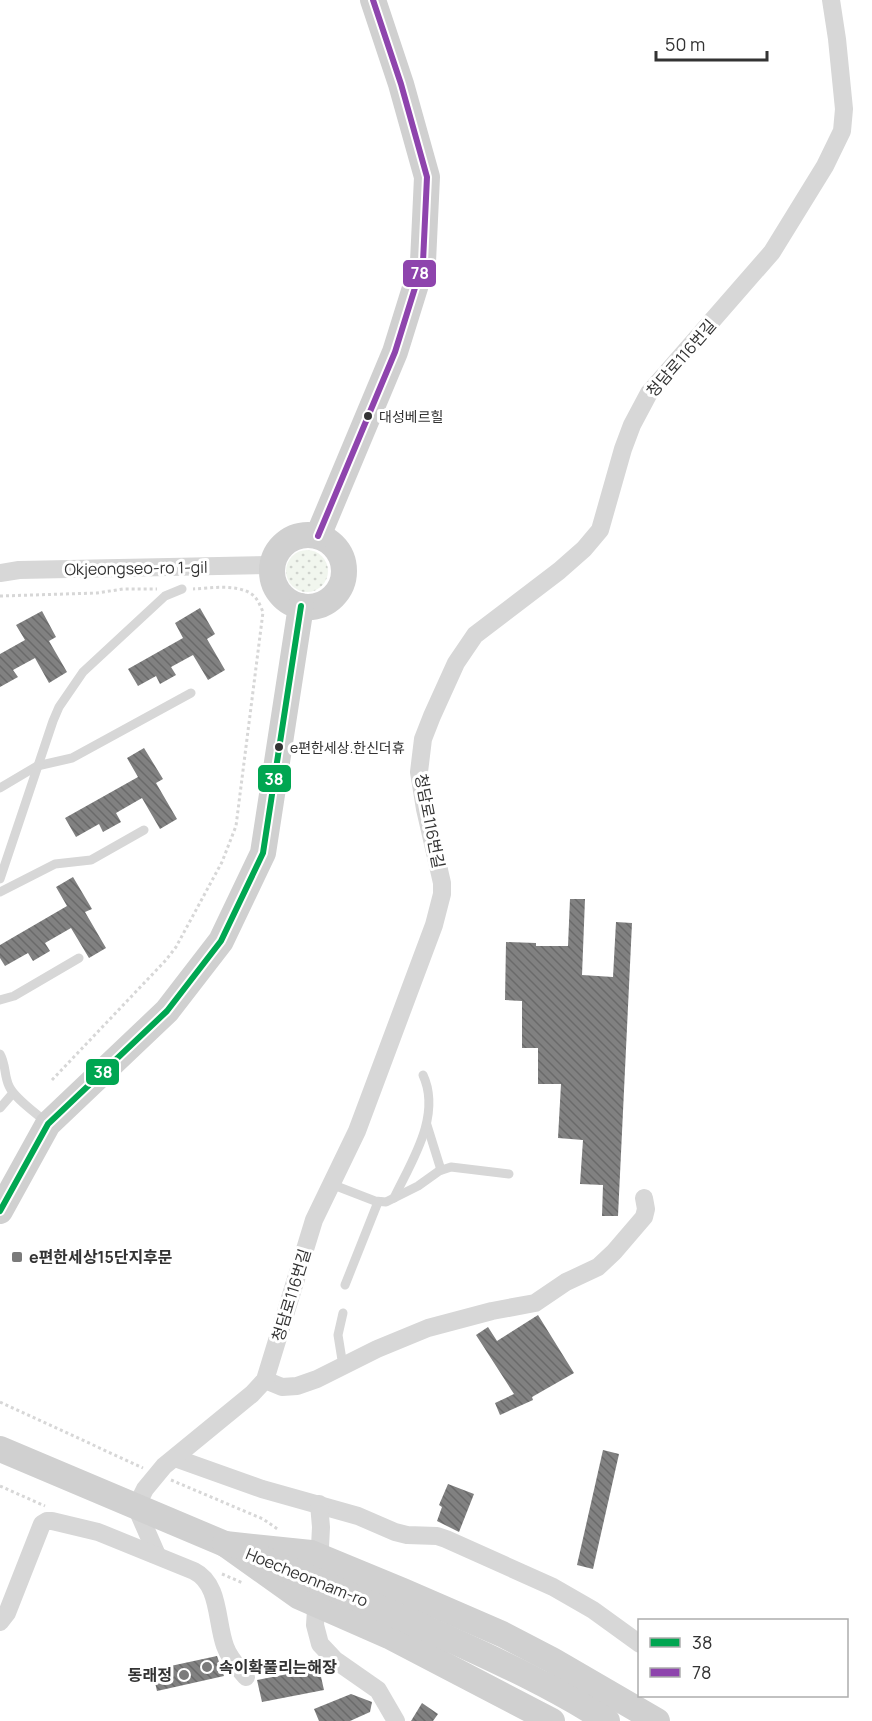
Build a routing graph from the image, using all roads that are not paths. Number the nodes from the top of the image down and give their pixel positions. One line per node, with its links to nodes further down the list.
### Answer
1 (373, 0): 3 (main road)
2 (831, 0): 24 (street, 청담로116번길)
3 (318, 536): 4 (main road); 7 (main road)
4 (272, 565): 5 (street, Okjeongseo-ro 1-gil); 7 (main road)
5 (0, 573)
6 (182, 589): 9 (lane)
7 (301, 606): 20 (main road)
8 (191, 693): 9 (lane)
9 (37, 766): 10 (lane); 12 (lane)
10 (0, 788)
11 (144, 830): 13 (lane)
12 (0, 879)
13 (0, 892)
14 (79, 958): 15 (lane)
15 (0, 1000)
16 (0, 1054): 18 (lane)
17 (423, 1075): 21 (lane)
18 (13, 1093): 19 (lane); 20 (lane)
19 (0, 1108)
20 (48, 1124): 28 (main road)
21 (427, 1125): 22 (lane); 25 (lane)
22 (441, 1170): 23 (lane); 25 (lane)
23 (509, 1174)
24 (331, 1184): 27 (lane); 32 (street, 청담로116번길)
25 (394, 1198): 27 (lane)
26 (644, 1198): 31 (street)
27 (378, 1202): 29 (lane)
28 (0, 1211)
29 (345, 1285)
30 (343, 1313): 31 (lane)
31 (343, 1366): 32 (street)
32 (265, 1380): 34 (street, 청담로116번길)
33 (0, 1449): 36 (main road, Hoecheonnam-ro)
34 (175, 1458): 35 (street); 36 (street, 청담로116번길)
35 (319, 1504): 40 (street); 42 (street)
36 (136, 1507): 37 (main road, Hoecheonnam-ro); 38 (street)
37 (225, 1544): 43 (main road); 44 (main road, Hoecheonnam-ro, bridge); 45 (main road, bridge)
38 (157, 1555): 39 (street); 41 (street)
39 (0, 1622)
40 (638, 1643)
41 (246, 1677)
42 (396, 1721)
43 (552, 1721)
44 (607, 1721)
45 (657, 1721)

